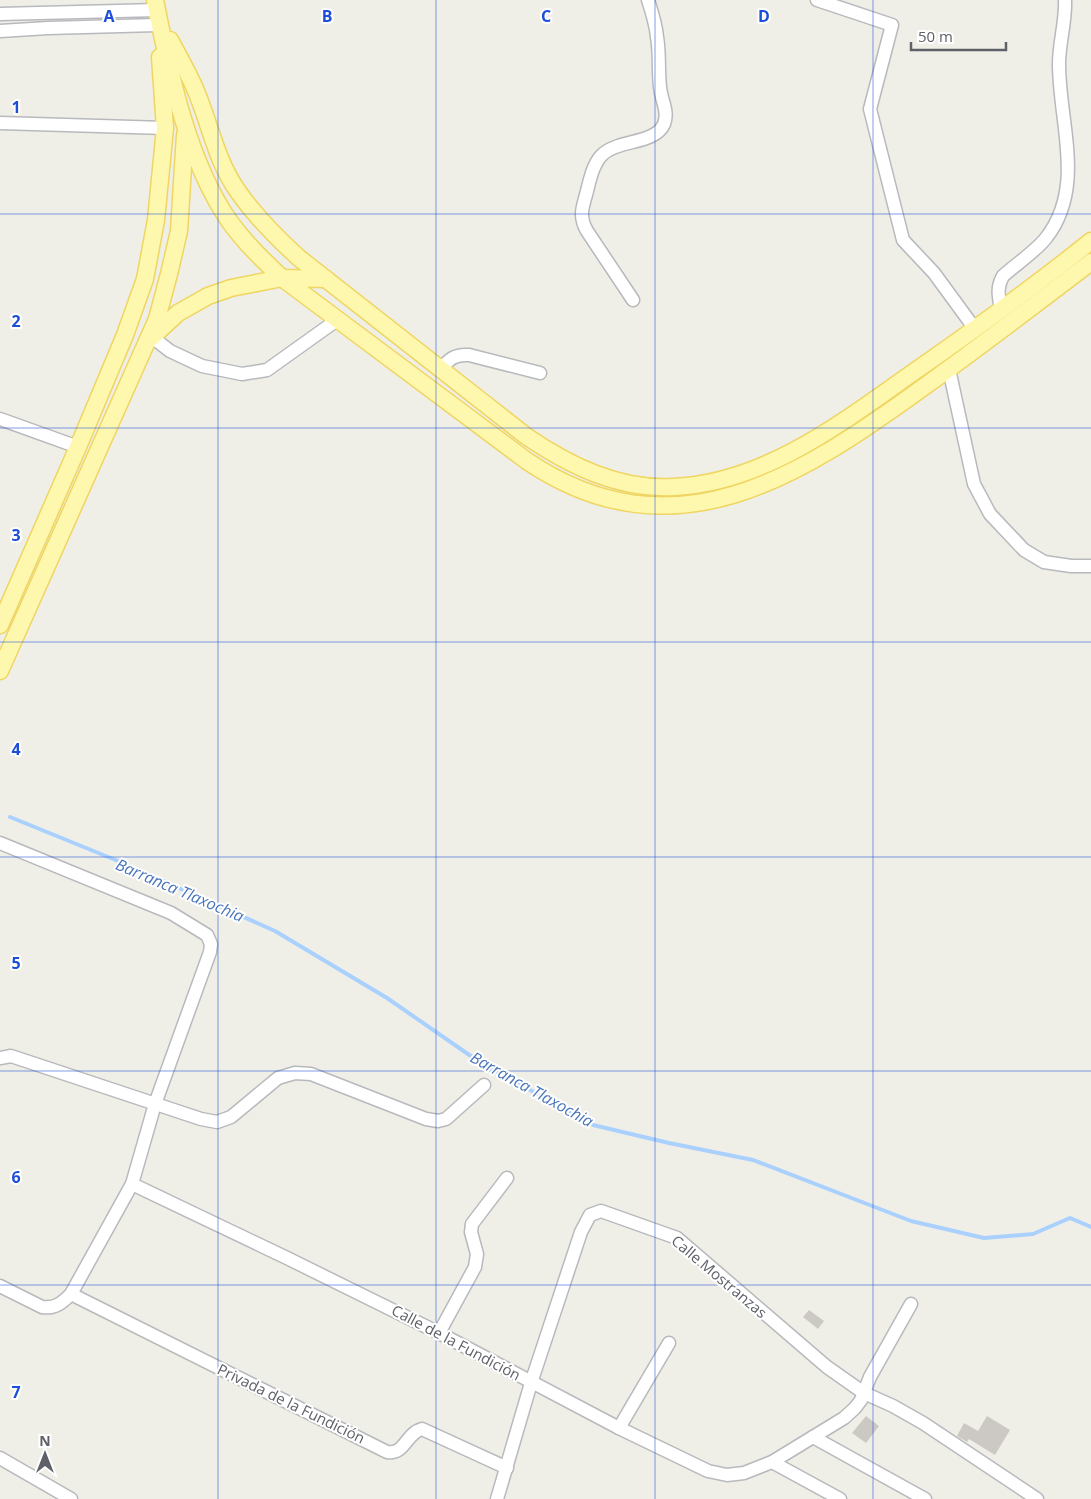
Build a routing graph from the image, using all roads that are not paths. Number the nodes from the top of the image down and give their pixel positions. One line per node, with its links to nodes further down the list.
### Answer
1 (648, 0): 15 (street)
2 (817, 0): 18 (street)
3 (1065, 0): 16 (street)
4 (158, 10): 5 (street); 6 (street); 7 (main road); 9 (main road); 10 (main road)
5 (0, 14)
6 (0, 31)
7 (196, 91): 10 (main road); 14 (main road)
8 (0, 123): 9 (street)
9 (165, 128): 19 (main road)
10 (185, 128): 13 (main road); 20 (main road)
11 (1091, 241): 16 (main road)
12 (1091, 262): 21 (main road)
13 (282, 278): 14 (main road); 17 (main road); 20 (main road)
14 (326, 279): 22 (main road)
15 (633, 300)
16 (1001, 310): 18 (main road)
17 (337, 320): 20 (street); 21 (main road)
18 (975, 330): 22 (main road)
19 (125, 335): 20 (main road); 25 (main road)
20 (149, 339): 28 (main road)
21 (949, 369): 26 (street)
22 (441, 370): 23 (street)
23 (540, 373)
24 (0, 419): 25 (street)
25 (78, 447): 27 (main road)
26 (1091, 566)
27 (1, 621)
28 (0, 671)
29 (0, 843): 32 (street)
30 (0, 1058): 32 (street)
31 (484, 1085): 32 (street)
32 (155, 1104): 34 (street)
33 (508, 1178): 38 (street)
34 (132, 1184): 36 (street); 38 (street, Calle de la Fundición)
35 (0, 1286): 36 (street)
36 (71, 1294): 46 (street, Privada de la Fundición)
37 (911, 1304): 41 (street, Calle de la Fundición)
38 (439, 1333): 40 (street, Calle de la Fundición)
39 (669, 1343): 42 (street)
40 (531, 1383): 41 (street, Calle Mostranzas); 42 (street, Calle de la Fundición); 46 (street, Calle Mostranzas)
41 (864, 1393): 43 (street, Calle de la Fundición); 51 (street, Calle Mostranzas)
42 (619, 1428): 45 (street, Calle de la Fundición)
43 (812, 1437): 45 (street, Calle de la Fundición); 50 (street)
44 (0, 1458): 47 (street)
45 (772, 1462): 49 (street)
46 (507, 1468): 48 (street, Calle Mostranzas)
47 (71, 1499)
48 (498, 1499)
49 (840, 1499)
50 (925, 1499)
51 (1037, 1499)

